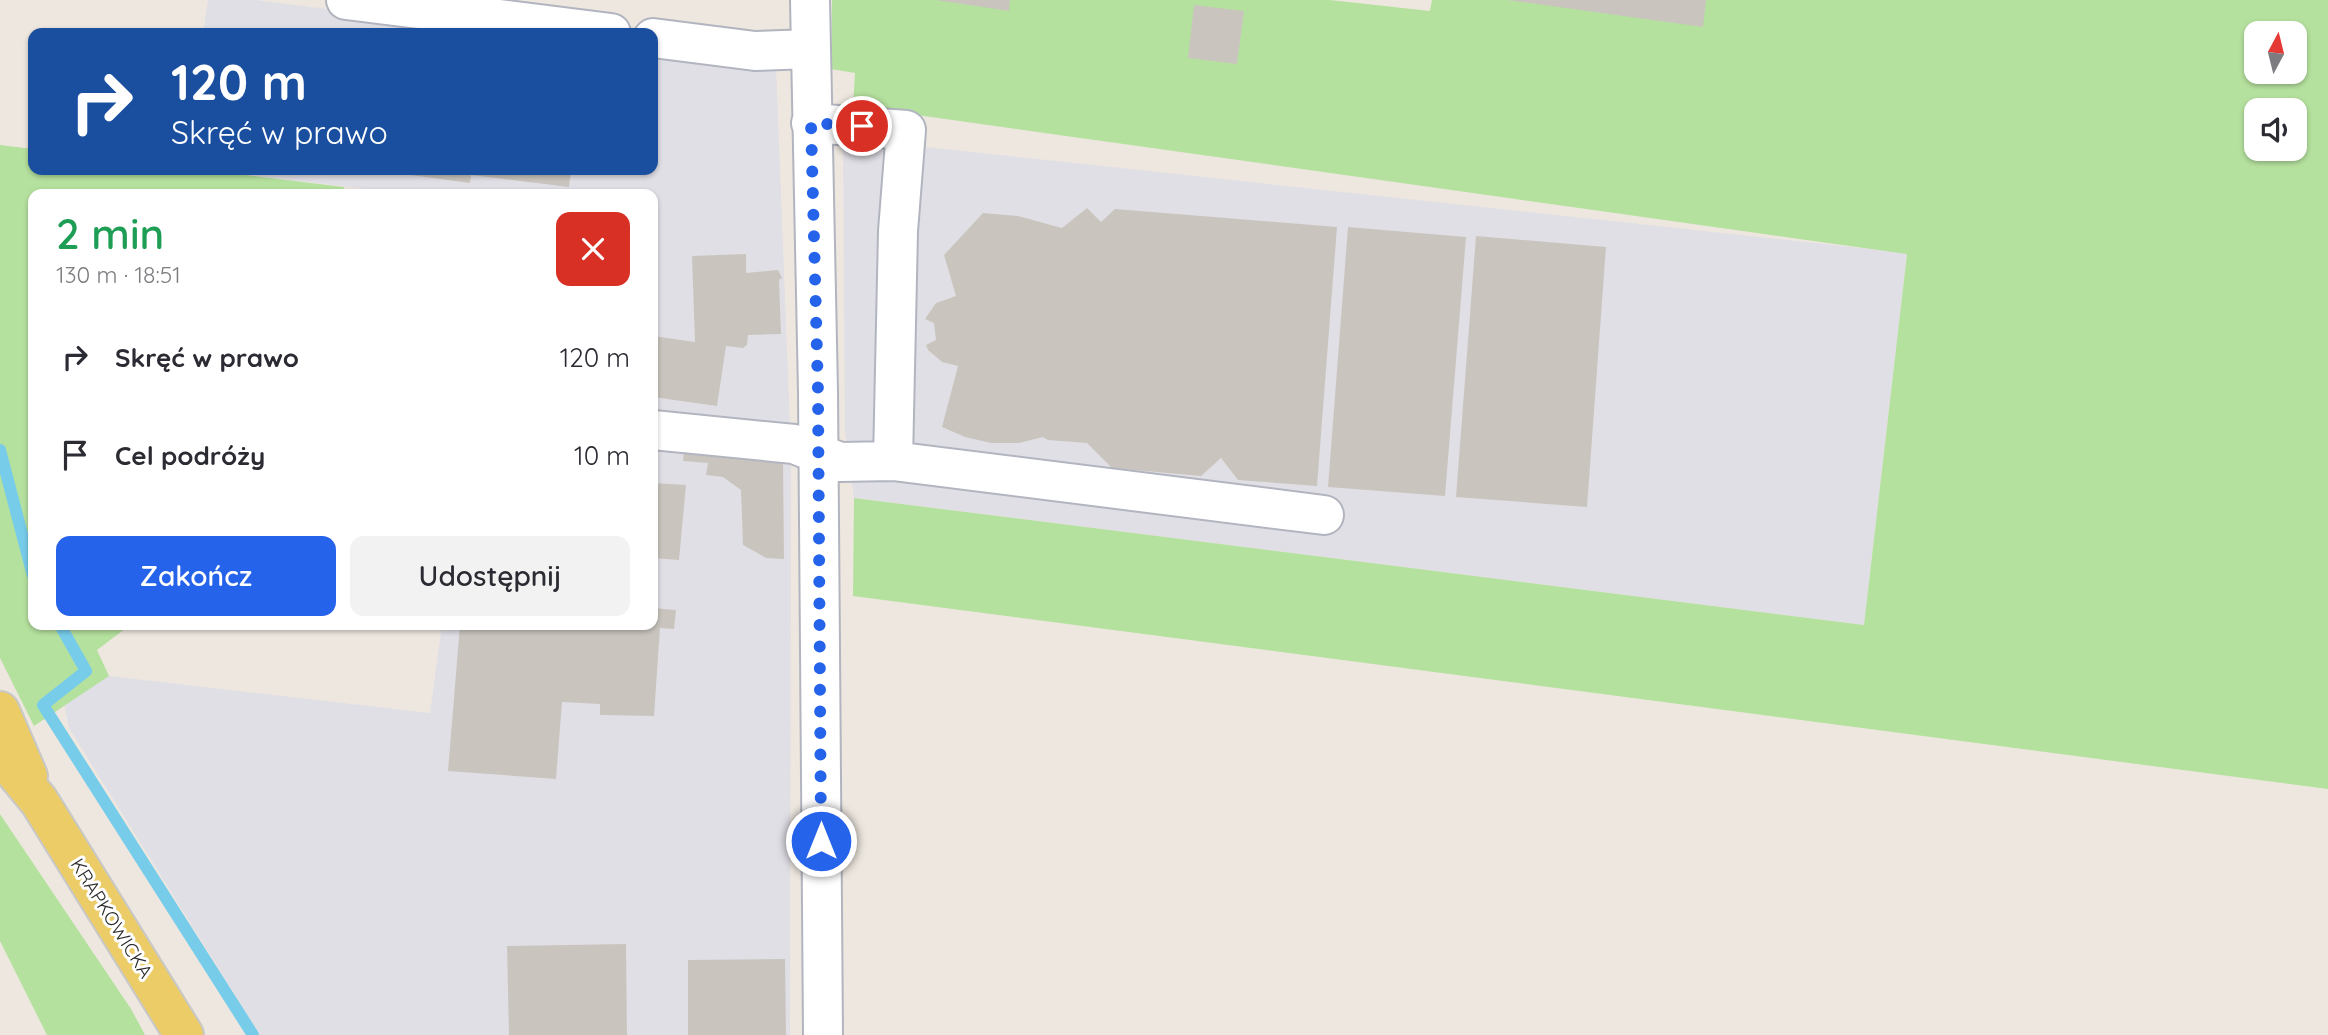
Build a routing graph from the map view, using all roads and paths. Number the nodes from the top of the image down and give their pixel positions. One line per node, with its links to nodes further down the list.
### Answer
1 (346, 0): 3 (street)
2 (810, 0): 5 (street)
3 (571, 28)
4 (658, 39): 5 (street)
5 (810, 49): 6 (street)
6 (811, 123): 8 (street); 9 (street)
7 (658, 430): 8 (street)
8 (818, 454): 9 (street); 15 (street)
9 (893, 461): 10 (street)
10 (1324, 515)
11 (0, 711): 13 (main road, KRAPKOWICKA)
12 (0, 754): 13 (main road, KRAPKOWICKA)
13 (39, 801): 14 (main road, KRAPKOWICKA)
14 (184, 1035)
15 (822, 1035)

